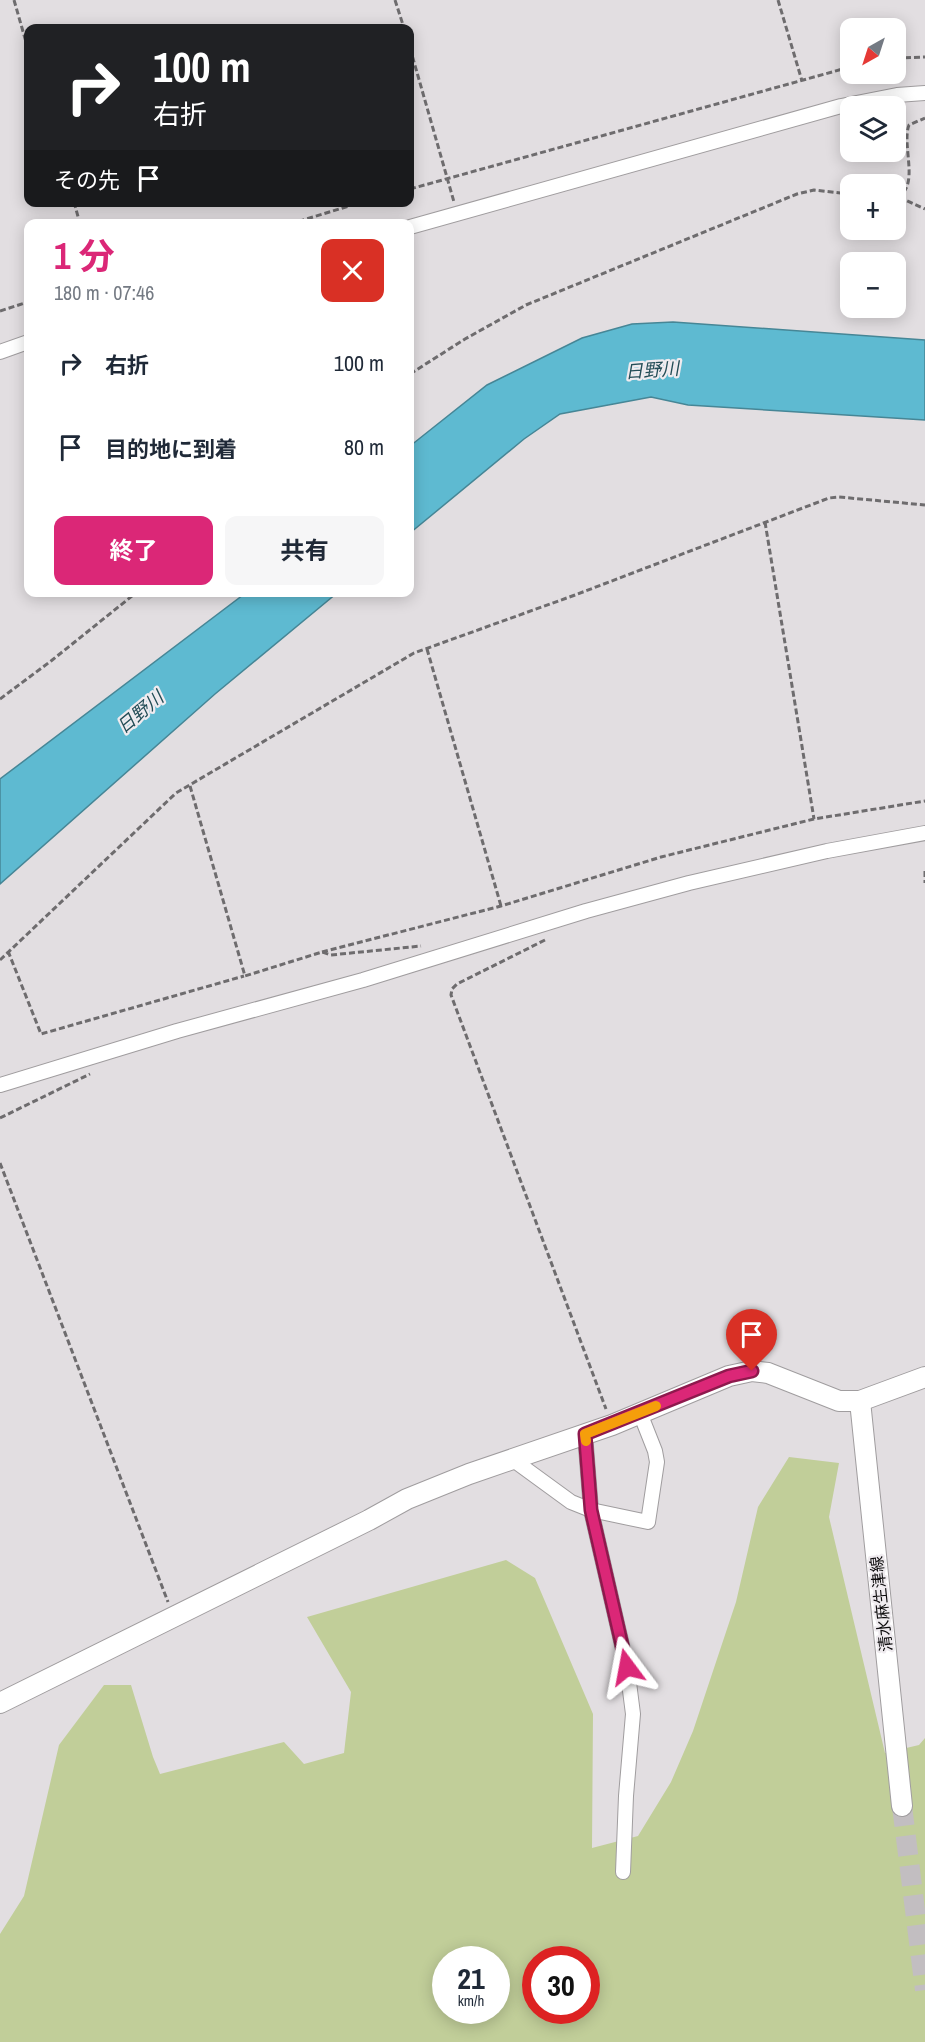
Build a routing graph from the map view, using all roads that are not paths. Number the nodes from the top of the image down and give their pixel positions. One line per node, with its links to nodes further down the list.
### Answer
1 (925, 93): 2 (street)
2 (414, 226)
3 (24, 343): 4 (street)
4 (0, 352)
5 (925, 833): 6 (street)
6 (0, 1085)
7 (925, 1377): 8 (street)
8 (860, 1401): 9 (street); 14 (street, 清水麻生津線)
9 (640, 1413): 10 (street); 12 (street)
10 (585, 1434): 11 (street); 12 (street)
11 (512, 1460): 12 (street); 13 (street)
12 (591, 1510): 15 (street)
13 (0, 1703)
14 (902, 1806)
15 (623, 1872)

